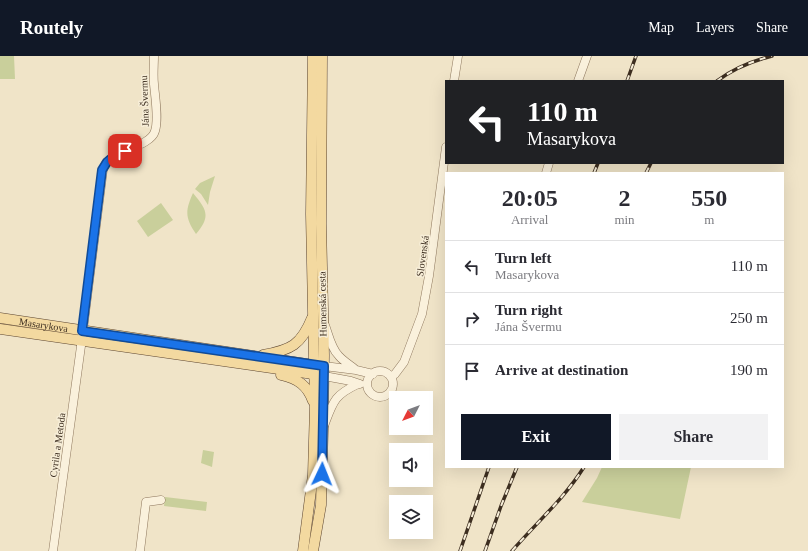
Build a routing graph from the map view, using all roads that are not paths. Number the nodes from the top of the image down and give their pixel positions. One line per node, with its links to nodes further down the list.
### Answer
1 (154, 56): 12 (street, Jána Švermu)
2 (313, 56): 9 (main road, Humenská cesta)
3 (322, 56): 9 (main road, Humenská cesta)
4 (458, 56): 6 (street)
5 (587, 56): 7 (street)
6 (454, 80)
7 (578, 80)
8 (445, 155): 18 (street, Slovenská)
9 (318, 316): 13 (main road); 15 (street); 16 (main road, Humenská cesta)
10 (2, 319): 11 (street); 12 (main road, Masarykova)
11 (1, 329): 12 (main road, Masarykova)
12 (82, 336): 13 (main road, Masarykova); 14 (main road, Masarykova); 25 (street, Cyrila a Metoda)
13 (252, 356): 16 (main road, Masarykova)
14 (258, 367): 16 (main road, Masarykova); 21 (main road)
15 (356, 370): 16 (street); 17 (street)
16 (319, 371): 19 (street); 21 (main road, Humenská cesta); 22 (main road, Humenská cesta)
17 (373, 374): 18 (street); 20 (street)
18 (391, 377): 20 (street)
19 (358, 384): 20 (street); 22 (street)
20 (368, 387)
21 (315, 407): 27 (main road, Humenská cesta)
22 (323, 428): 24 (main road, Humenská cesta)
23 (161, 500): 26 (street)
24 (315, 540): 28 (main road, Humenská cesta); 29 (main road)
25 (53, 551)
26 (140, 551)
27 (303, 551)
28 (313, 551)
29 (320, 551)

